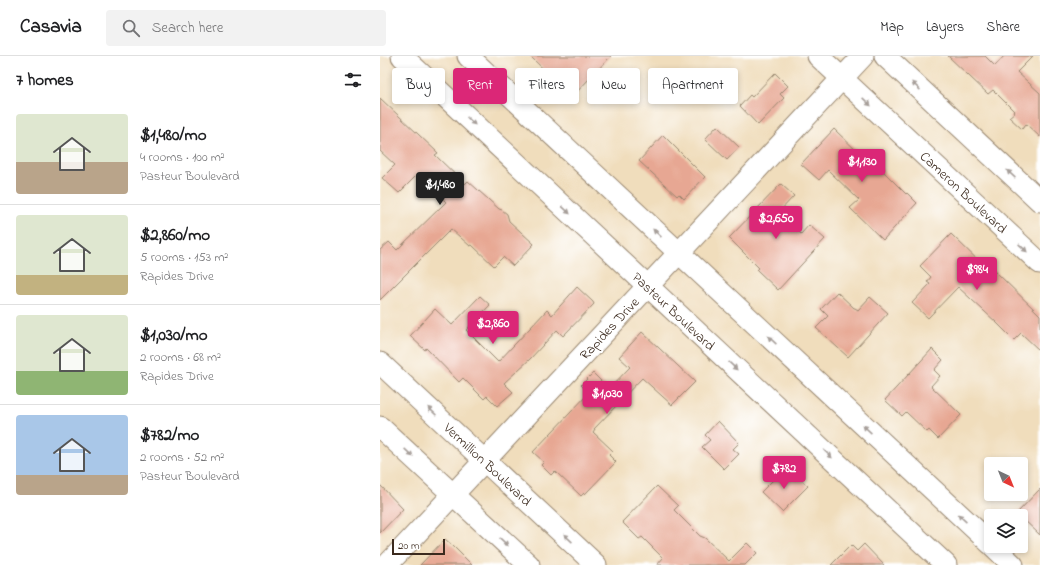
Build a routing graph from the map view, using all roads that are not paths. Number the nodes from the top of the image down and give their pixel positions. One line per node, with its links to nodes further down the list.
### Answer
1 (402, 56): 10 (street, Pasteur Boulevard, one-way to 10)
2 (468, 56): 8 (street, one-way to 2)
3 (818, 56): 6 (street, Cameron Boulevard)
4 (863, 56): 6 (street, Rapides Drive)
5 (885, 56): 7 (street, one-way to 5)
6 (842, 78): 8 (street, Rapides Drive); 9 (street, Cameron Boulevard, one-way to 9)
7 (1040, 201)
8 (679, 253): 10 (street, Rapides Drive); 15 (street, one-way to 8)
9 (1040, 263)
10 (648, 286): 13 (street, Rapides Drive); 20 (street, Pasteur Boulevard, one-way to 20)
11 (380, 363): 13 (street, Vermillion Boulevard, one-way to 11)
12 (380, 426): 14 (street, one-way to 14)
13 (485, 461): 14 (street, Rapides Drive); 19 (street, Vermillion Boulevard, one-way to 13)
14 (453, 494): 17 (street, Rapides Drive); 18 (street, one-way to 18)
15 (984, 538)
16 (1000, 553): 21 (street)
17 (387, 565)
18 (529, 565)
19 (596, 565)
20 (946, 565)
21 (1013, 565)

